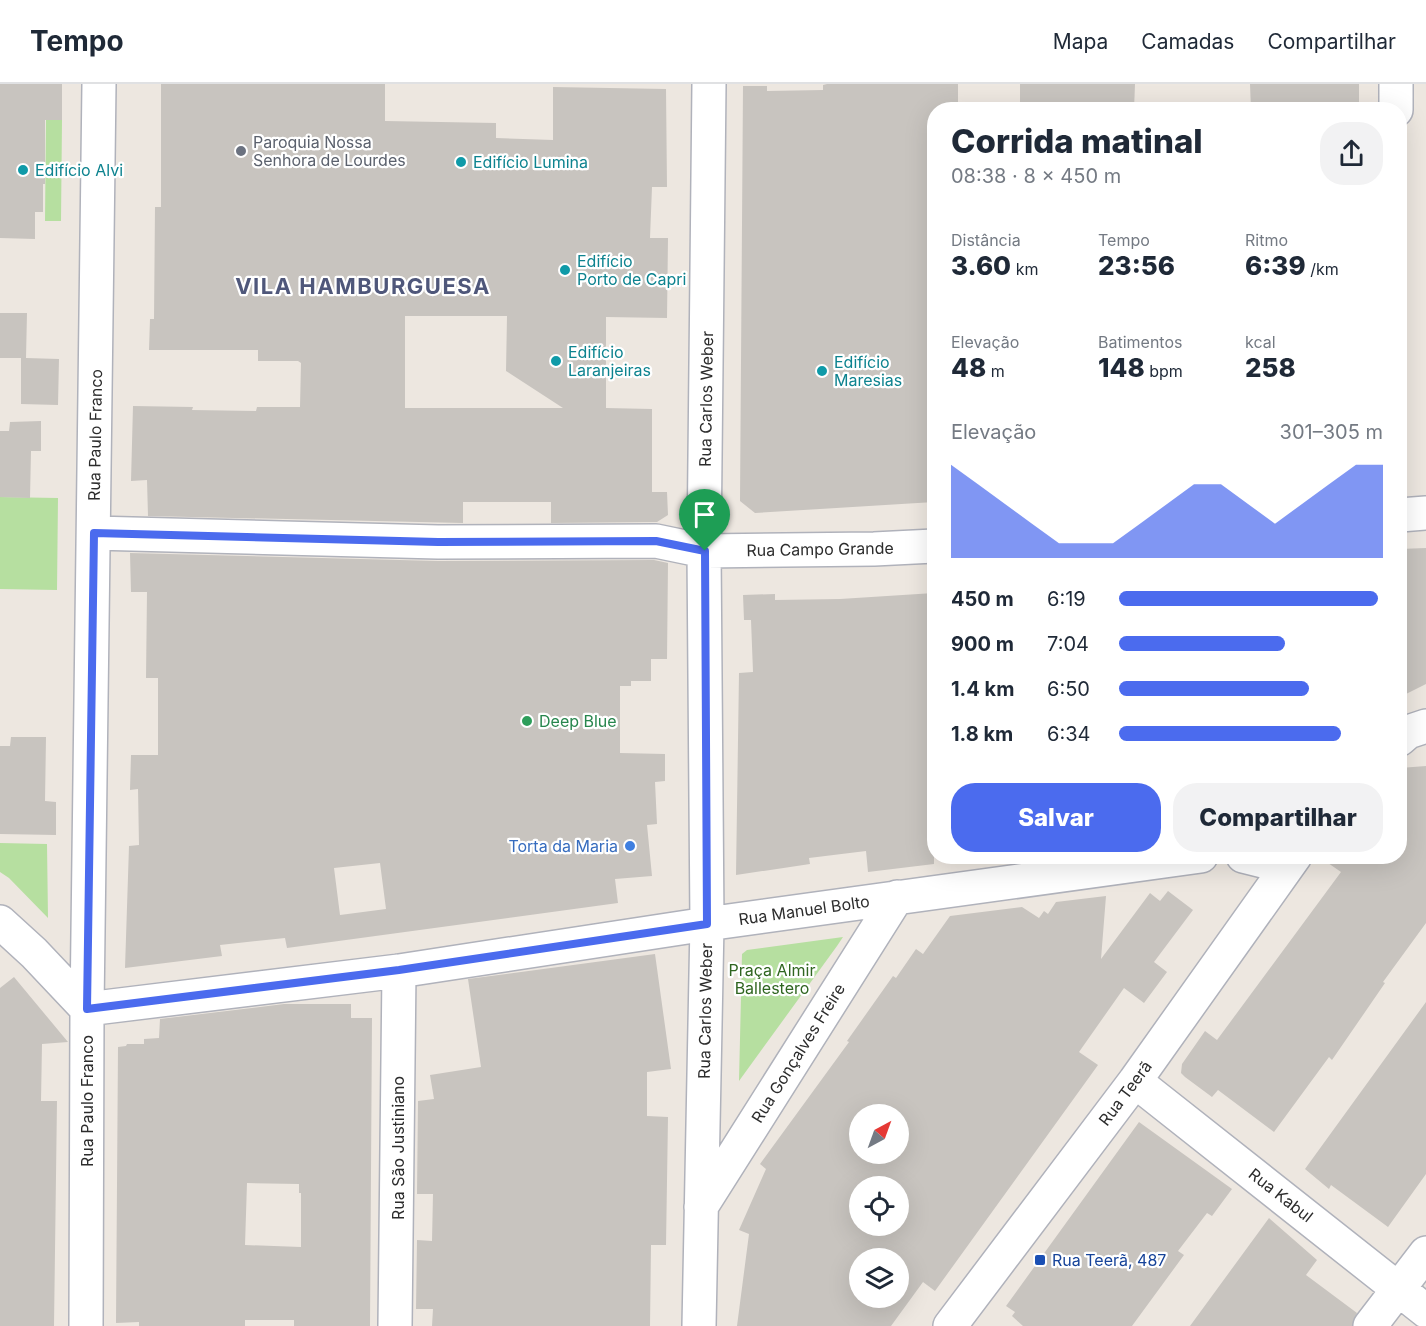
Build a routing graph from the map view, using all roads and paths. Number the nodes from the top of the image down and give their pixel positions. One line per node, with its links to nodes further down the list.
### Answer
1 (99, 84): 7 (street, Rua Paulo Franco)
2 (709, 84): 9 (street, Rua Carlos Weber)
3 (1396, 84): 4 (street)
4 (1396, 102)
5 (1426, 513): 6 (street)
6 (1407, 514)
7 (94, 533): 9 (street, Rua Campo Grande); 18 (street, Rua Paulo Franco)
8 (927, 546): 9 (street, Rua Campo Grande)
9 (705, 551): 16 (street, Rua Carlos Weber)
10 (1426, 726): 11 (street)
11 (1407, 733)
12 (1142, 864): 14 (street, Rua Manuel Bolto)
13 (1290, 864): 19 (street, Rua Teerã)
14 (897, 897): 16 (street, Rua Manuel Bolto); 20 (street, Rua Gonçalves Freire)
15 (0, 922): 18 (street)
16 (707, 924): 17 (street, Rua Manuel Bolto); 20 (street, Rua Carlos Weber)
17 (399, 970): 18 (street, Rua Manuel Bolto); 25 (street, Rua São Justiniano)
18 (87, 1009): 24 (street, Rua Paulo Franco)
19 (1135, 1081): 22 (street, Rua Kabul); 27 (street, Rua Teerã)
20 (700, 1209): 26 (street, Rua Carlos Weber)
21 (1426, 1253): 22 (street)
22 (1399, 1288): 23 (street, Rua Kabul); 28 (street)
23 (1426, 1311)
24 (86, 1326)
25 (395, 1326)
26 (699, 1326)
27 (950, 1326)
28 (1370, 1326)

